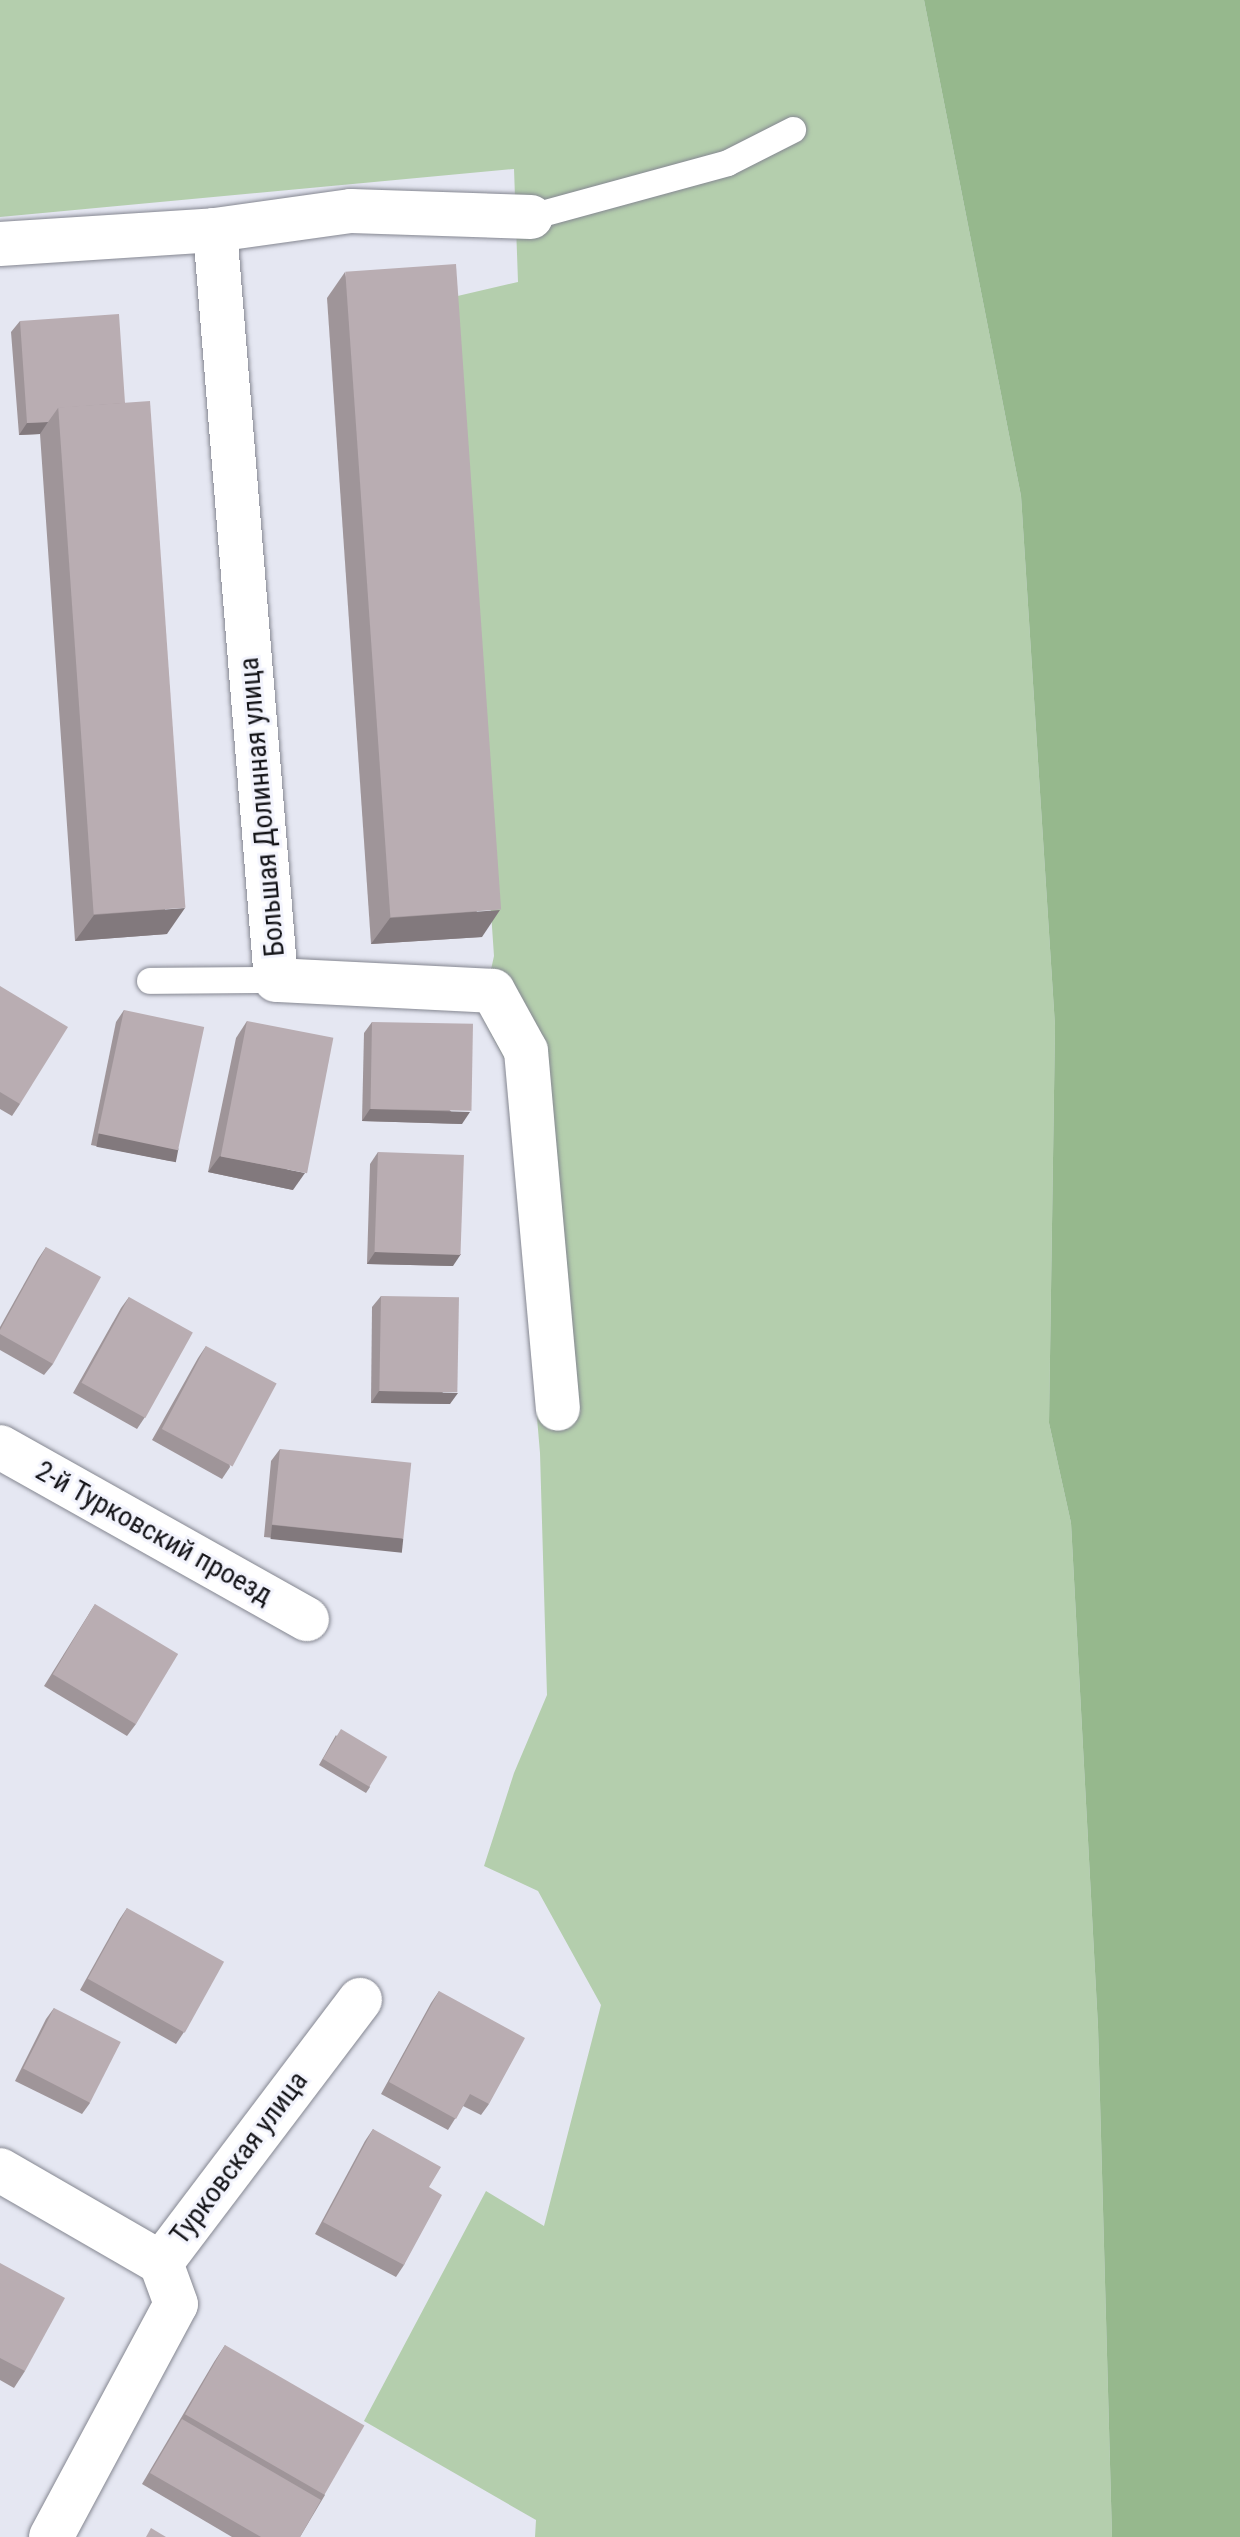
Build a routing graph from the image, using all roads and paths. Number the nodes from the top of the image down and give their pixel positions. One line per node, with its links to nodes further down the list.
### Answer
1 (793, 130): 2 (lane)
2 (531, 217): 3 (street)
3 (215, 230): 4 (street); 5 (street, Большая Долинная улица)
4 (0, 244)
5 (276, 980): 6 (lane); 7 (street, Большая Долинная улица)
6 (150, 981)
7 (558, 1409)
8 (0, 1447): 9 (street, 2-й Турковский проезд)
9 (307, 1619)
10 (360, 2000): 12 (street, Турковская улица)
11 (0, 2170): 12 (street)
12 (161, 2263): 13 (street, Турковская улица)
13 (51, 2537)

